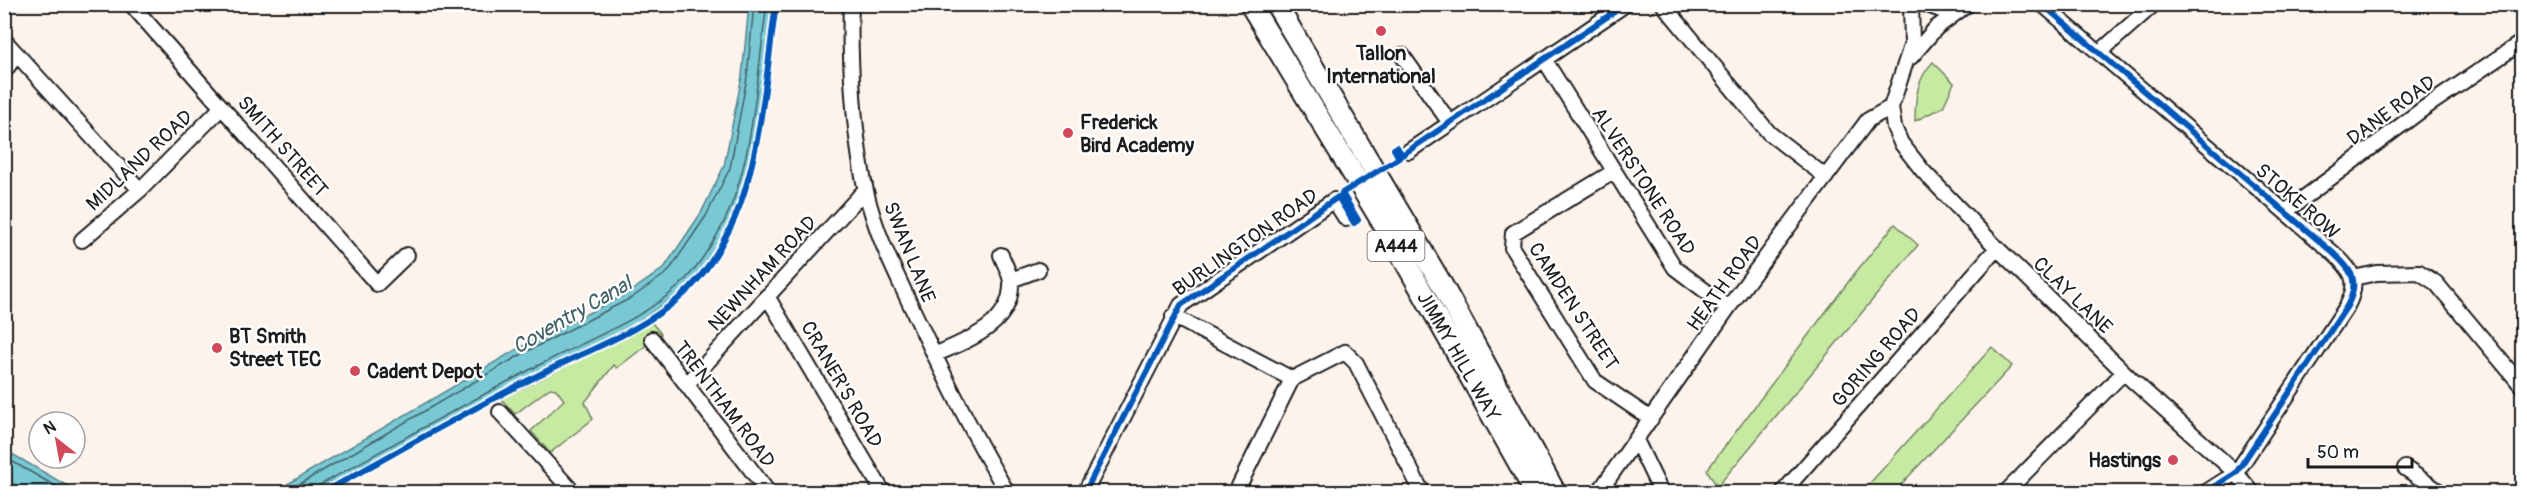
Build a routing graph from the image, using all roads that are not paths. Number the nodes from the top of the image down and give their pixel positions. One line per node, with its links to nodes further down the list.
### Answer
1 (131, 4): 20 (street, SMITH STREET)
2 (851, 4): 27 (street, SWAN LANE)
3 (1250, 4): 58 (highway, JIMMY HILL WAY / A444)
4 (1275, 4): 59 (highway, JIMMY HILL WAY / A444)
5 (1626, 4): 17 (street)
6 (1664, 4): 25 (street)
7 (1911, 4): 18 (street)
8 (1924, 4): 11 (street)
9 (2042, 4): 14 (street, STOKE ROW)
10 (2154, 4): 14 (street)
11 (1967, 5): 18 (street)
12 (4, 40): 15 (street)
13 (2523, 42): 28 (street, DANE ROAD)
14 (2100, 52): 28 (street, STOKE ROW)
15 (17, 54): 19 (street); 26 (street)
16 (1402, 55): 22 (street)
17 (1544, 58): 22 (street); 24 (street, ALVERSTONE ROAD)
18 (1905, 67): 21 (street)
19 (4, 72)
20 (222, 107): 26 (street, MIDLAND ROAD); 32 (street, SMITH STREET)
21 (1891, 107): 25 (street, HEATH ROAD); 31 (street, CLAY LANE)
22 (1450, 123): 23 (street)
23 (1408, 151)
24 (1613, 172): 38 (street, ALVERSTONE ROAD); 47 (street, CAMDEN STREET)
25 (1826, 177): 38 (street, HEATH ROAD)
26 (140, 190): 30 (street, MIDLAND ROAD)
27 (865, 190): 37 (street, NEWNHAM ROAD); 41 (street, SWAN LANE)
28 (2285, 212): 35 (street, STOKE ROW)
29 (1346, 219): 39 (street, BURLINGTON ROAD)
30 (82, 240)
31 (1997, 248): 42 (street, CLAY LANE); 62 (street, GORING ROAD)
32 (407, 255)
33 (1001, 255): 36 (street)
34 (1038, 270): 36 (street)
35 (2354, 278): 45 (street); 50 (street)
36 (1011, 280): 41 (street)
37 (767, 296): 44 (street, NEWNHAM ROAD); 53 (street, CRANER'S ROAD)
38 (1728, 308): 47 (street, HEATH ROAD)
39 (1173, 316): 43 (street); 55 (street, BURLINGTON ROAD)
40 (652, 339): 44 (street, TRENTHAM ROAD)
41 (934, 355): 54 (street, SWAN LANE)
42 (2124, 372): 50 (street, CLAY LANE); 63 (street)
43 (1292, 379): 56 (street); 57 (street)
44 (687, 383): 52 (street, TRENTHAM ROAD)
45 (2523, 386)
46 (500, 412): 51 (street)
47 (1651, 420): 48 (street, HEATH ROAD)
48 (1636, 440): 60 (street, HEATH ROAD); 61 (street)
49 (2405, 468): 66 (street)
50 (2236, 473): 64 (street); 65 (street, CLAY LANE)
51 (573, 492)
52 (768, 492)
53 (883, 492)
54 (1007, 492)
55 (1084, 492)
56 (1236, 492)
57 (1422, 492)
58 (1535, 492)
59 (1555, 492)
60 (1599, 492)
61 (1660, 492)
62 (1784, 492)
63 (2006, 492)
64 (2206, 492)
65 (2252, 492)
66 (2440, 492)

